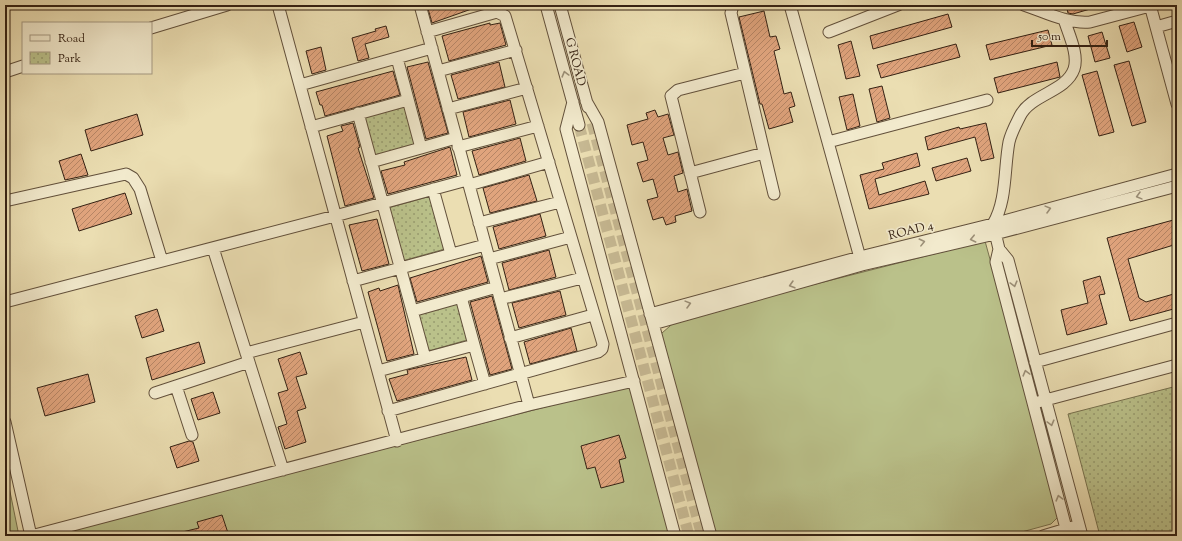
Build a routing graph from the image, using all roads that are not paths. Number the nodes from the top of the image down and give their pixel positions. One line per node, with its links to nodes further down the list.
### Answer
1 (227, 5): 14 (street)
2 (278, 5): 24 (street)
3 (420, 5): 15 (street)
4 (546, 5): 29 (street, G ROAD, one-way to 4)
5 (560, 5): 28 (street, G ROAD)
6 (733, 5): 23 (street)
7 (790, 5): 37 (street)
8 (898, 5): 16 (street)
9 (1024, 5): 11 (street)
10 (1150, 5): 11 (street); 13 (street)
11 (1064, 19): 55 (street)
12 (1177, 21): 13 (street)
13 (1156, 27): 30 (street)
14 (152, 28)
15 (427, 32): 17 (street); 18 (street)
16 (829, 32)
17 (432, 48): 19 (street); 21 (street)
18 (516, 50): 21 (street); 25 (street)
19 (397, 58): 24 (street); 26 (street)
20 (22, 66): 22 (street)
21 (438, 71): 31 (street)
22 (5, 72)
23 (745, 72): 40 (street); 43 (street)
24 (300, 85): 36 (street)
25 (527, 88): 31 (street); 35 (street)
26 (408, 100): 32 (street); 39 (street)
27 (987, 100): 37 (street)
28 (586, 101): 33 (street, G ROAD); 73 (street)
29 (573, 102): 34 (street, G ROAD); 84 (street)
30 (1177, 104)
31 (448, 109): 38 (street)
32 (358, 114): 36 (street); 41 (street)
33 (592, 123)
34 (579, 125)
35 (538, 126): 38 (street); 42 (street)
36 (311, 127): 53 (street)
37 (828, 142): 63 (street)
38 (457, 143): 39 (street); 45 (street)
39 (421, 148): 41 (street)
40 (764, 153): 43 (street); 48 (street)
41 (371, 162): 51 (street)
42 (548, 162): 45 (street); 50 (street)
43 (690, 173): 52 (street)
44 (1177, 174): 55 (street, ROAD 4, one-way to 44)
45 (468, 182): 47 (street); 54 (street)
46 (1177, 186): 55 (street, ROAD 4, one-way to 55)
47 (433, 189): 51 (street); 60 (street)
48 (774, 194)
49 (5, 201): 62 (street)
50 (560, 202): 54 (street); 56 (street)
51 (383, 203): 53 (street); 64 (street)
52 (700, 212)
53 (336, 216): 58 (street); 66 (street)
54 (479, 223): 57 (street)
55 (994, 229): 59 (street); 63 (street, ROAD 4)
56 (571, 237): 61 (street); 65 (street)
57 (485, 245): 60 (street); 61 (street)
58 (213, 248): 62 (street); 78 (street)
59 (999, 249): 80 (street, one-way to 80); 89 (street, one-way to 59)
60 (451, 254): 64 (street)
61 (489, 259): 67 (street)
62 (162, 261): 70 (street)
63 (861, 261): 73 (street, ROAD 4)
64 (400, 268): 66 (street); 71 (street)
65 (582, 278): 69 (street); 72 (street)
66 (353, 281): 74 (street)
67 (497, 287): 68 (street); 69 (street)
68 (461, 297): 71 (street); 77 (street)
69 (500, 299): 76 (street)
70 (5, 302)
71 (412, 310): 79 (street)
72 (593, 315): 76 (street); 83 (street)
73 (652, 319): 101 (street)
74 (364, 322): 78 (street); 82 (street)
75 (1177, 323): 80 (street)
76 (510, 338): 83 (street)
77 (474, 344): 79 (street); 85 (street)
78 (248, 358): 86 (street); 95 (street)
79 (425, 358): 82 (street)
80 (1036, 362): 88 (street)
81 (1177, 365): 88 (street)
82 (378, 371): 91 (street)
83 (520, 374): 85 (street); 90 (street)
84 (634, 381): 90 (street); 100 (street)
85 (485, 384): 91 (street)
86 (176, 386): 87 (street); 93 (street)
87 (155, 393)
88 (1045, 400): 89 (street); 96 (street, one-way to 96)
89 (1034, 404): 97 (street, one-way to 89)
90 (529, 405): 94 (street)
91 (388, 411): 94 (street)
92 (5, 422): 99 (street)
93 (192, 435)
94 (396, 441): 95 (street)
95 (283, 470): 98 (street)
96 (1079, 525): 97 (street); 103 (street)
97 (1068, 533): 102 (street)
98 (46, 534): 99 (street)
99 (31, 536)
100 (676, 536)
101 (711, 536)
102 (1043, 536)
103 (1082, 536)

